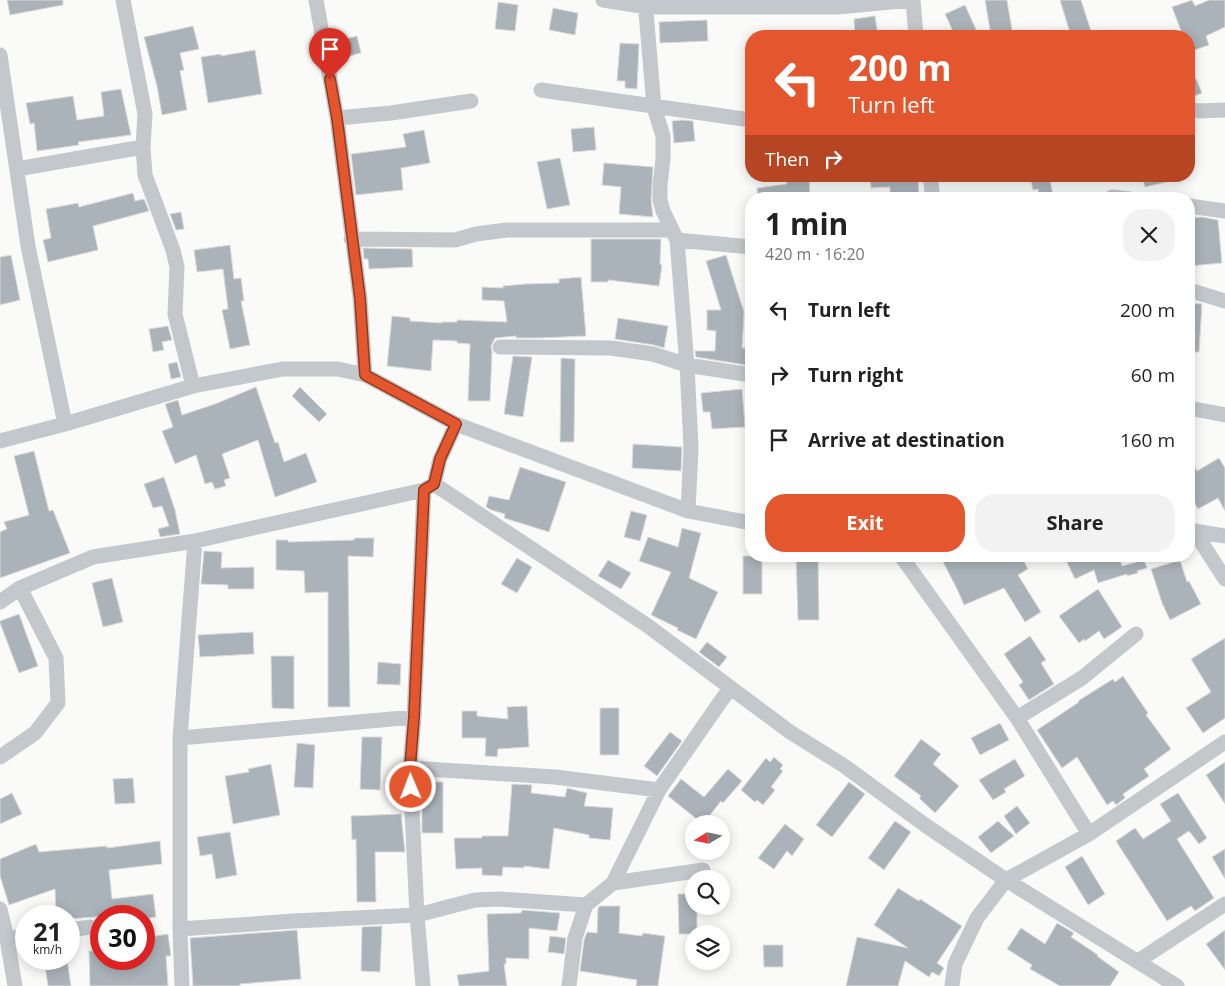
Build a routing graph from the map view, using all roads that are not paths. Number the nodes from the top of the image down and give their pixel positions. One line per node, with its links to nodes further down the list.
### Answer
1 (123, 0): 15 (street)
2 (316, 0): 13 (street)
3 (603, 0): 5 (street)
4 (913, 0): 5 (street); 6 (street)
5 (646, 4): 10 (street)
6 (916, 30)
7 (0, 55): 16 (street)
8 (541, 90): 10 (street)
9 (471, 101): 13 (street)
10 (654, 107): 14 (street); 19 (street)
11 (1195, 110): 12 (street)
12 (1225, 110)
13 (337, 118): 20 (street)
14 (745, 119)
15 (142, 146): 16 (street); 28 (street)
16 (16, 169): 31 (street)
17 (1195, 207): 18 (street)
18 (1225, 211)
19 (675, 235): 20 (street); 21 (street); 25 (street)
20 (352, 239): 27 (street)
21 (745, 246)
22 (1195, 292): 23 (street)
23 (1225, 301)
24 (500, 347): 25 (street)
25 (687, 365): 26 (street); 35 (street)
26 (745, 374)
27 (365, 375): 28 (street); 32 (street)
28 (193, 386): 31 (street)
29 (1195, 409): 30 (street)
30 (1225, 415)
31 (64, 424): 33 (street)
32 (456, 424): 34 (street); 35 (street)
33 (0, 441)
34 (429, 487): 40 (street); 46 (street); 47 (street)
35 (688, 511): 36 (street)
36 (745, 522)
37 (1195, 531): 39 (street)
38 (1195, 536): 42 (street)
39 (1225, 536)
40 (195, 541): 43 (street); 49 (street)
41 (905, 562): 48 (street)
42 (1225, 579)
43 (20, 588): 44 (street); 51 (street)
44 (0, 602)
45 (1136, 634): 48 (street)
46 (730, 688): 53 (street); 56 (street)
47 (414, 717): 49 (street); 52 (street)
48 (1017, 718): 54 (street)
49 (180, 738): 64 (street)
50 (1225, 742): 54 (street)
51 (0, 757)
52 (410, 768): 53 (street); 61 (street)
53 (659, 790): 57 (street)
54 (1089, 834): 56 (street)
55 (685, 873): 57 (street)
56 (1006, 880): 67 (street); 72 (street)
57 (613, 883): 59 (street)
58 (1225, 904): 67 (street)
59 (586, 905): 61 (street); 71 (street)
60 (0, 908): 66 (street)
61 (417, 915): 64 (street); 70 (street)
62 (90, 927): 63 (street)
63 (80, 928)
64 (180, 929): 69 (street)
65 (15, 938): 66 (street)
66 (7, 939): 68 (street)
67 (1138, 961): 73 (street)
68 (14, 986)
69 (182, 986)
70 (423, 986)
71 (569, 986)
72 (952, 986)
73 (1177, 986)

